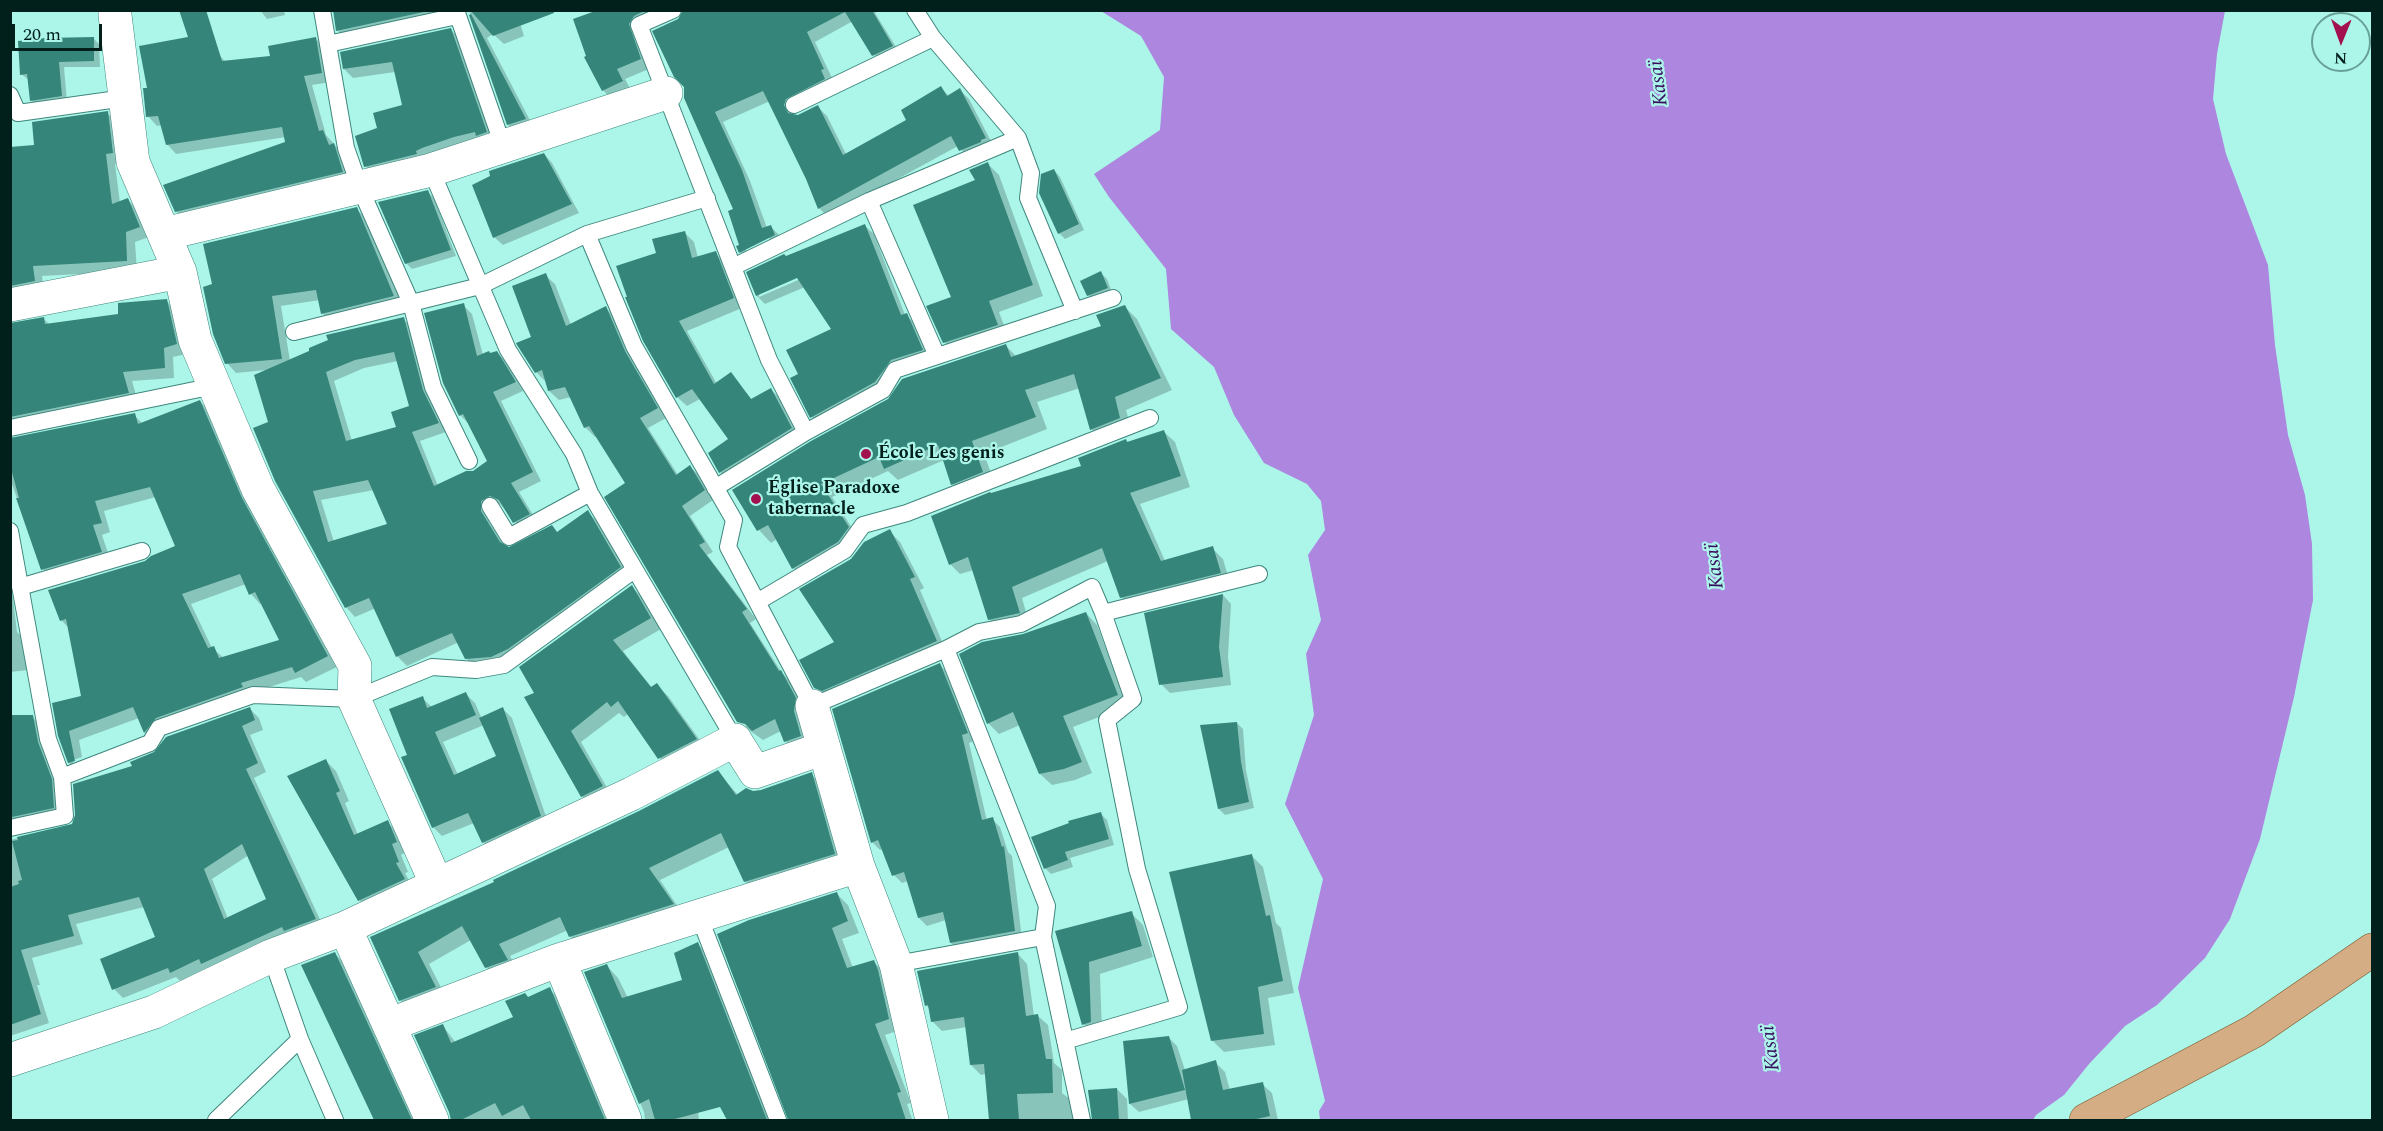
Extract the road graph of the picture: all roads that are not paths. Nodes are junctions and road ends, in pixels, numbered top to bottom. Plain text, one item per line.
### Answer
1 (322, 10) edge
2 (673, 10) edge
3 (915, 10) edge
4 (456, 13) edge
5 (115, 15) dead end
6 (933, 38) junction
7 (328, 44) junction
8 (666, 93) junction
9 (10, 95) edge
10 (125, 98) junction
11 (794, 105) dead end
12 (1018, 138) junction
13 (503, 146) junction
14 (431, 170) junction
15 (360, 188) junction
16 (706, 198) junction
17 (869, 201) junction
18 (164, 234) junction
19 (587, 234) junction
20 (733, 267) junction
21 (180, 272) junction
22 (480, 286) junction
23 (1113, 298) dead end
24 (411, 303) junction
25 (10, 304) edge
26 (1075, 311) junction
27 (294, 332) dead end
28 (937, 356) junction
29 (214, 386) junction
30 (1150, 418) dead end
31 (10, 428) edge
32 (806, 432) junction
33 (469, 460) dead end
34 (715, 488) junction
35 (590, 493) junction
36 (490, 506) dead end
37 (10, 531) edge
38 (142, 551) dead end
39 (634, 570) junction
40 (1258, 574) dead end
41 (20, 587) junction
42 (757, 602) junction
43 (1103, 613) junction
44 (946, 649) junction
45 (354, 699) junction
46 (812, 706) junction
47 (735, 740) junction
48 (824, 748) junction
49 (62, 777) junction
50 (10, 828) edge
51 (858, 866) junction
52 (437, 885) junction
53 (699, 916) junction
54 (345, 928) junction
55 (1042, 936) junction
56 (2373, 950) edge
57 (271, 956) junction
58 (559, 960) junction
59 (896, 964) junction
60 (389, 1025) junction
61 (300, 1039) junction
62 (1065, 1041) junction
63 (10, 1060) edge
64 (216, 1120) edge
65 (335, 1120) edge
66 (432, 1120) edge
67 (625, 1120) edge
68 (778, 1120) edge
69 (932, 1120) edge
70 (1082, 1120) edge
71 (2086, 1120) edge

1 - 7 lane
2 - 8 lane
3 - 6 lane
4 - 7 lane
4 - 13 lane
5 - 10 street
6 - 11 lane
6 - 12 lane
7 - 15 lane
8 - 13 street
8 - 16 lane
9 - 10 lane
10 - 18 street
12 - 17 lane
12 - 26 lane
13 - 14 street
14 - 15 street
14 - 22 lane
15 - 18 street
15 - 24 lane
16 - 19 lane
16 - 20 lane
17 - 20 lane
17 - 28 lane
18 - 21 street
19 - 22 lane
19 - 34 lane
20 - 32 lane
21 - 25 street
21 - 29 street
22 - 24 lane
22 - 35 lane
23 - 26 lane
24 - 27 lane
24 - 33 lane
26 - 28 lane
28 - 32 lane
29 - 31 lane
29 - 45 street
30 - 42 lane
32 - 34 lane
34 - 42 lane
35 - 36 lane
35 - 39 lane
37 - 41 lane
38 - 41 lane
39 - 45 lane
39 - 47 lane
40 - 43 lane
41 - 49 lane
42 - 46 lane
43 - 44 lane
43 - 62 lane
44 - 46 lane
44 - 55 lane
45 - 49 lane
45 - 52 street
46 - 48 street
47 - 48 street
47 - 52 street
48 - 51 street
49 - 50 lane
51 - 53 street
51 - 59 street
52 - 54 street
53 - 58 street
53 - 68 lane
54 - 57 street
54 - 60 street
55 - 59 lane
55 - 62 lane
56 - 71 main road
57 - 61 lane
57 - 63 street
58 - 60 street
58 - 67 street
59 - 69 street
60 - 66 street
61 - 64 lane
61 - 65 lane
62 - 70 lane

